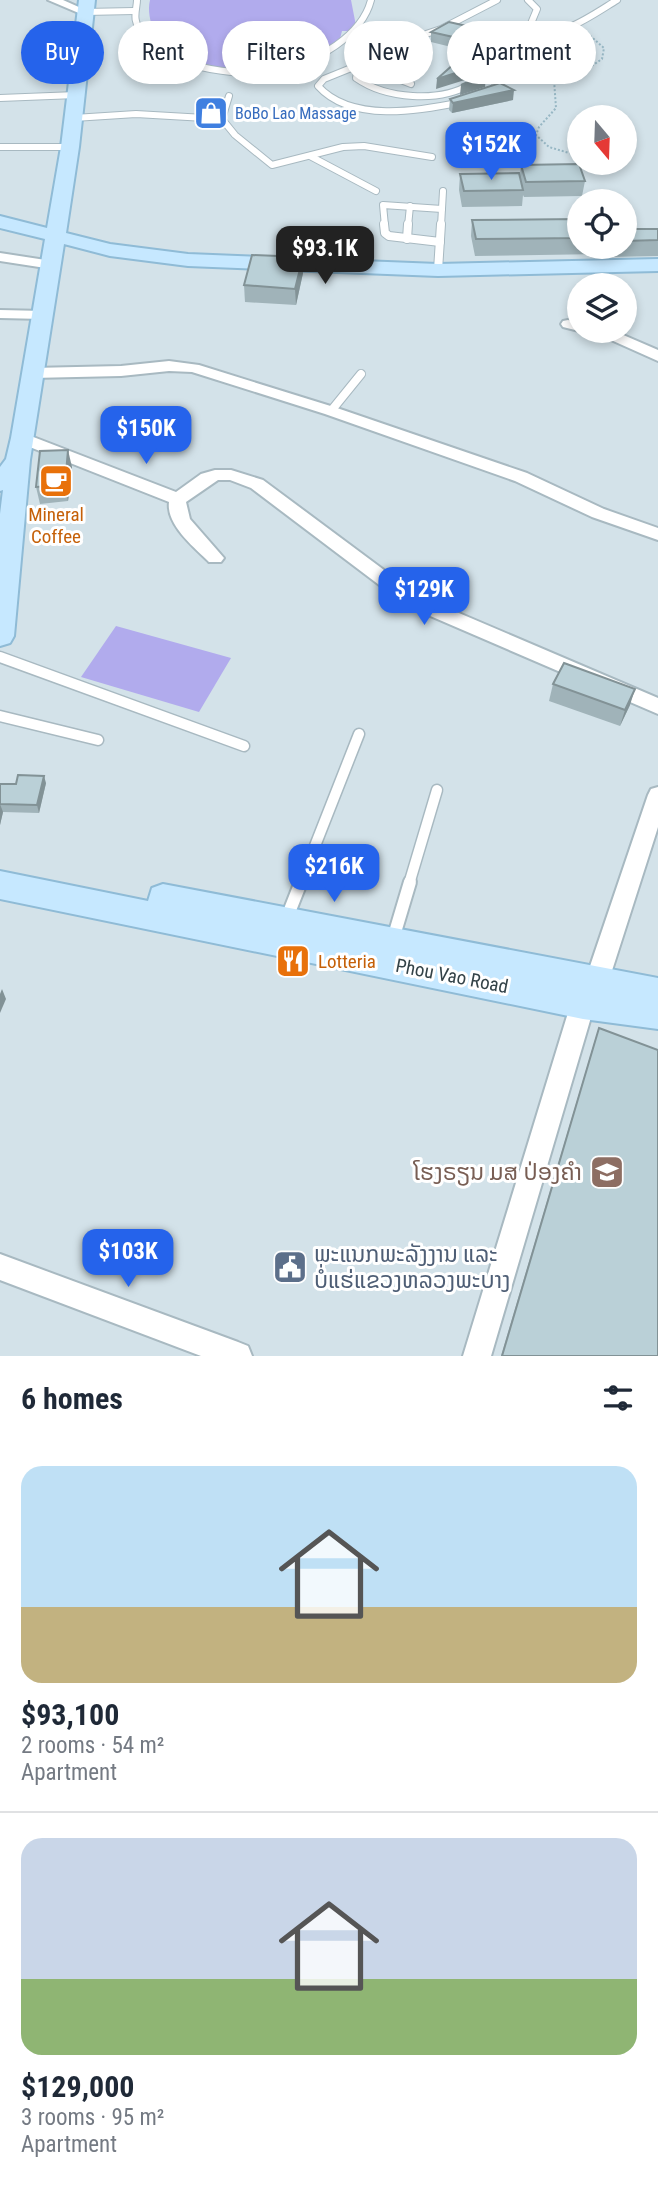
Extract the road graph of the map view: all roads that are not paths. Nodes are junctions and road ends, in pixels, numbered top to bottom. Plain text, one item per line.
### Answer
1 (53, 0) edge
2 (137, 0) edge
3 (371, 0) edge
4 (497, 0) edge
5 (528, 0) edge
6 (617, 0) edge
7 (86, 6) edge
8 (134, 11) junction
9 (433, 32) edge
10 (344, 71) edge
11 (363, 84) edge
12 (469, 84) edge
13 (498, 84) edge
14 (76, 95) junction
15 (229, 96) dead end
16 (483, 97) edge
17 (0, 98) edge
18 (469, 101) edge
19 (74, 118) junction
20 (222, 119) junction
21 (0, 147) edge
22 (70, 147) junction
23 (310, 156) junction
24 (432, 157) dead end
25 (376, 191) dead end
26 (443, 191) dead end
27 (410, 206) junction
28 (442, 209) junction
29 (0, 222) edge
30 (56, 237) junction
31 (407, 239) junction
32 (440, 242) junction
33 (0, 257) edge
34 (52, 265) junction
35 (658, 265) edge
36 (438, 270) junction
37 (0, 314) edge
38 (44, 315) junction
39 (629, 343) edge
40 (658, 356) edge
41 (32, 373) junction
42 (361, 374) dead end
43 (331, 411) junction
44 (20, 449) junction
45 (0, 483) edge
46 (178, 499) junction
47 (0, 509) edge
48 (658, 534) edge
49 (215, 558) dead end
50 (0, 559) edge
51 (7, 587) junction
52 (0, 636) edge
53 (0, 657) edge
54 (658, 706) edge
55 (0, 716) edge
56 (359, 734) dead end
57 (98, 740) dead end
58 (244, 746) dead end
59 (437, 790) dead end
60 (658, 796) edge
61 (0, 867) edge
62 (0, 885) edge
63 (285, 922) junction
64 (392, 943) junction
65 (590, 993) junction
66 (658, 995) edge
67 (658, 1013) edge
68 (0, 1267) edge
69 (238, 1356) edge
70 (477, 1356) edge

1 - 7 street
2 - 8 lane
3 - 8 lane
4 - 9 lane
5 - 6 lane
7 - 8 lane
7 - 14 street
10 - 18 lane
11 - 12 lane
13 - 16 lane
14 - 17 lane
14 - 19 street
15 - 20 lane
19 - 20 lane
19 - 22 street
20 - 23 lane
21 - 22 lane
22 - 30 street
23 - 24 lane
23 - 25 lane
26 - 28 lane
27 - 28 lane
27 - 31 lane
27 - 31 lane
28 - 32 lane
29 - 30 street
30 - 34 street
30 - 36 street
31 - 32 lane
32 - 36 lane
33 - 34 street
34 - 38 street
35 - 36 street
37 - 38 street
38 - 41 street
39 - 40 street
41 - 43 street
41 - 44 street
42 - 43 lane
43 - 48 street
44 - 45 street
44 - 46 street
44 - 51 street
46 - 49 street
46 - 54 street
47 - 51 street
50 - 51 street
51 - 52 street
53 - 58 lane
55 - 57 lane
56 - 63 lane
59 - 64 lane
60 - 65 street
61 - 63 street, Phou Vao Road
62 - 65 street, Phou Vao Road
63 - 64 street, Phou Vao Road
64 - 65 street, Phou Vao Road
65 - 66 street, Phou Vao Road
65 - 67 street, Phou Vao Road
65 - 70 street
68 - 69 street

